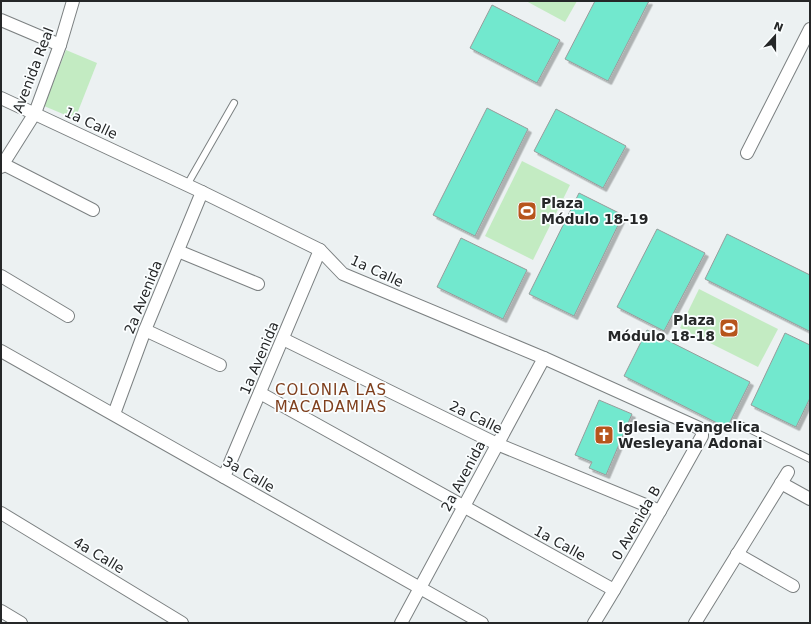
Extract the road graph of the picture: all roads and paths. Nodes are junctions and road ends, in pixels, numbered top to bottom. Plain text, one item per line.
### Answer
1 (73, 1) edge
2 (1, 20) edge
3 (810, 29) edge
4 (60, 45) junction
5 (1, 98) edge
6 (234, 103) dead end
7 (35, 114) junction
8 (747, 153) dead end
9 (2, 166) edge
10 (187, 185) junction
11 (202, 192) junction
12 (93, 210) dead end
13 (320, 250) junction
14 (178, 251) junction
15 (1, 276) edge
16 (258, 284) dead end
17 (68, 316) dead end
18 (145, 330) junction
19 (283, 339) junction
20 (1, 351) edge
21 (544, 358) junction
22 (220, 365) dead end
23 (260, 393) junction
24 (114, 414) junction
25 (743, 426) dead end
26 (702, 436) joint
27 (497, 444) junction
28 (810, 459) edge
29 (788, 472) dead end
30 (224, 477) junction
31 (781, 483) junction
32 (810, 499) edge
33 (464, 506) junction
34 (660, 512) junction
35 (1, 513) edge
36 (737, 554) junction
37 (793, 586) dead end
38 (420, 588) junction
39 (614, 590) junction
40 (1, 611) edge
41 (19, 622) edge
42 (182, 623) edge
43 (401, 623) edge
44 (482, 623) edge
45 (594, 623) edge
46 (695, 623) edge

1 - 4 street, Avenida Real
2 - 4 street
3 - 8 street
4 - 7 street, Avenida Real
5 - 7 street, 1a Calle
6 - 10 lane
7 - 9 street, Avenida Real
7 - 10 street, 1a Calle
9 - 12 street
10 - 11 street, 1a Calle
11 - 13 street, 1a Calle
11 - 14 street, 2a Avenida
13 - 19 street, 1a Avenida
13 - 21 street, 1a Calle
14 - 16 street
14 - 18 street, 2a Avenida
15 - 17 street
18 - 22 street
18 - 24 street, 2a Avenida
19 - 23 street, 1a Avenida
19 - 27 street, 2a Calle
20 - 24 street, 3a Calle
21 - 26 street, 1a Calle
21 - 27 street, 2a Avenida
23 - 30 street, 1a Avenida
23 - 33 street, 1a Calle
24 - 30 street, 3a Calle
25 - 28 lane
26 - 34 street, 0 Avenida B
27 - 33 street, 2a Avenida
27 - 34 street, 2a Calle
29 - 31 street
30 - 38 street, 3a Calle
31 - 32 street
31 - 36 street
33 - 38 street, 2a Avenida
33 - 39 street, 1a Calle
34 - 39 street, 0 Avenida B
35 - 42 street, 4a Calle
36 - 37 street
36 - 46 street
38 - 43 street
38 - 44 street, 3a Calle
39 - 45 street, 0 Avenida B
40 - 41 street

